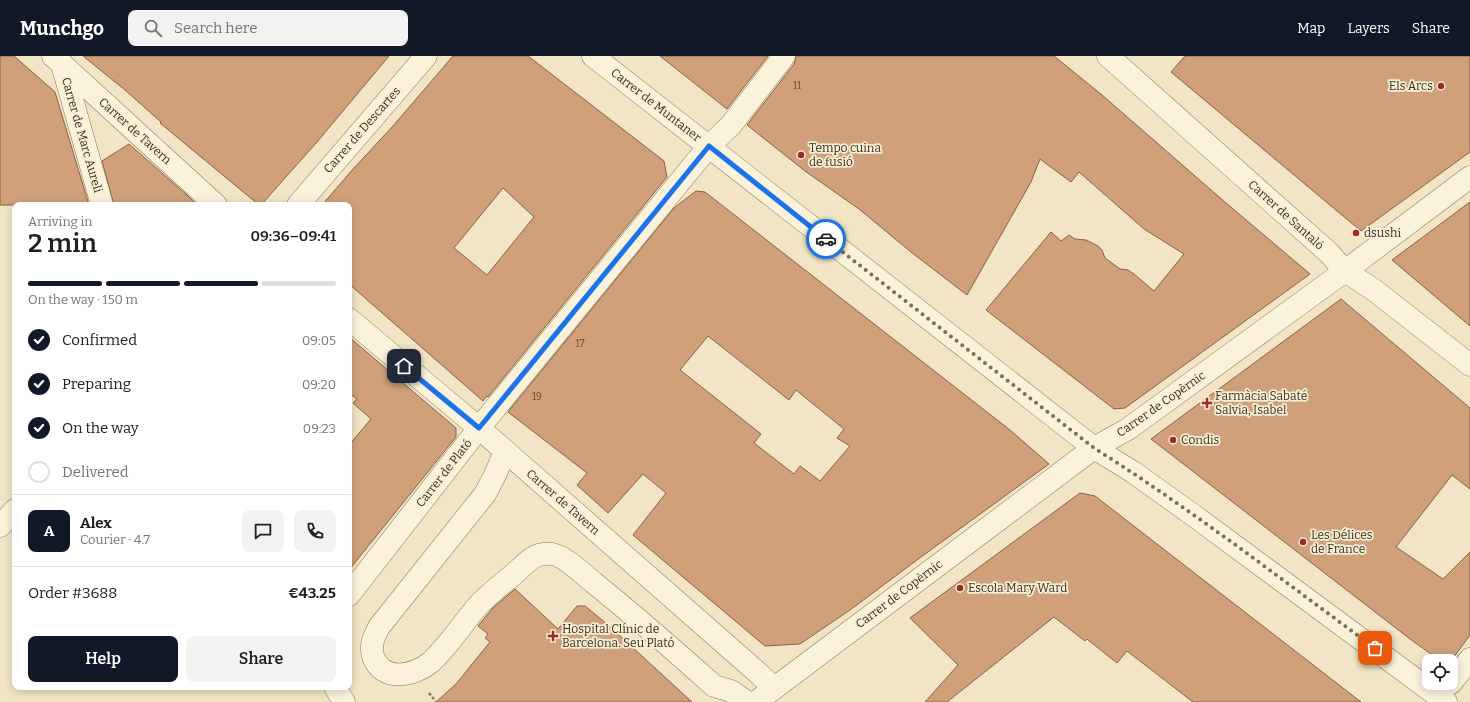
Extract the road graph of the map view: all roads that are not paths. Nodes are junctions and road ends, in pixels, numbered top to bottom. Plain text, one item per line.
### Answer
1 (426, 56) edge
2 (593, 56) edge
3 (784, 56) edge
4 (1108, 56) edge
5 (58, 60) edge
6 (709, 146) junction
7 (1470, 177) edge
8 (101, 202) edge
9 (213, 202) edge
10 (301, 202) edge
11 (1345, 271) junction
12 (352, 322) edge
13 (1470, 365) edge
14 (479, 428) junction
15 (1094, 448) junction
16 (505, 452) junction
17 (12, 513) edge
18 (0, 526) edge
19 (352, 591) edge
20 (1470, 659) edge
21 (774, 688) junction
22 (336, 690) edge
23 (1446, 691) edge
24 (344, 702) edge
25 (747, 702) edge
26 (756, 702) edge

1 - 10 street, Carrer de Descartes
2 - 6 street, Carrer de Muntaner
3 - 6 street, Carrer de Plató
4 - 11 street, Carrer de Santaló
5 - 8 street, Carrer de Marc Aureli
5 - 9 street, Carrer de Tavern
6 - 14 street, Carrer de Plató
6 - 15 street, Carrer de Muntaner
7 - 11 street, Carrer de Copèrnic
11 - 13 street, Carrer de Santaló
11 - 15 street, Carrer de Copèrnic
12 - 14 street, Carrer de Tavern
14 - 16 street, Carrer de Tavern
14 - 19 street, Carrer de Plató
15 - 21 street, Carrer de Copèrnic
15 - 23 street, Carrer de Muntaner
16 - 21 street, Carrer de Tavern
16 - 25 street
17 - 18 street
20 - 23 street
21 - 26 street, Carrer de Copèrnic
22 - 24 street

